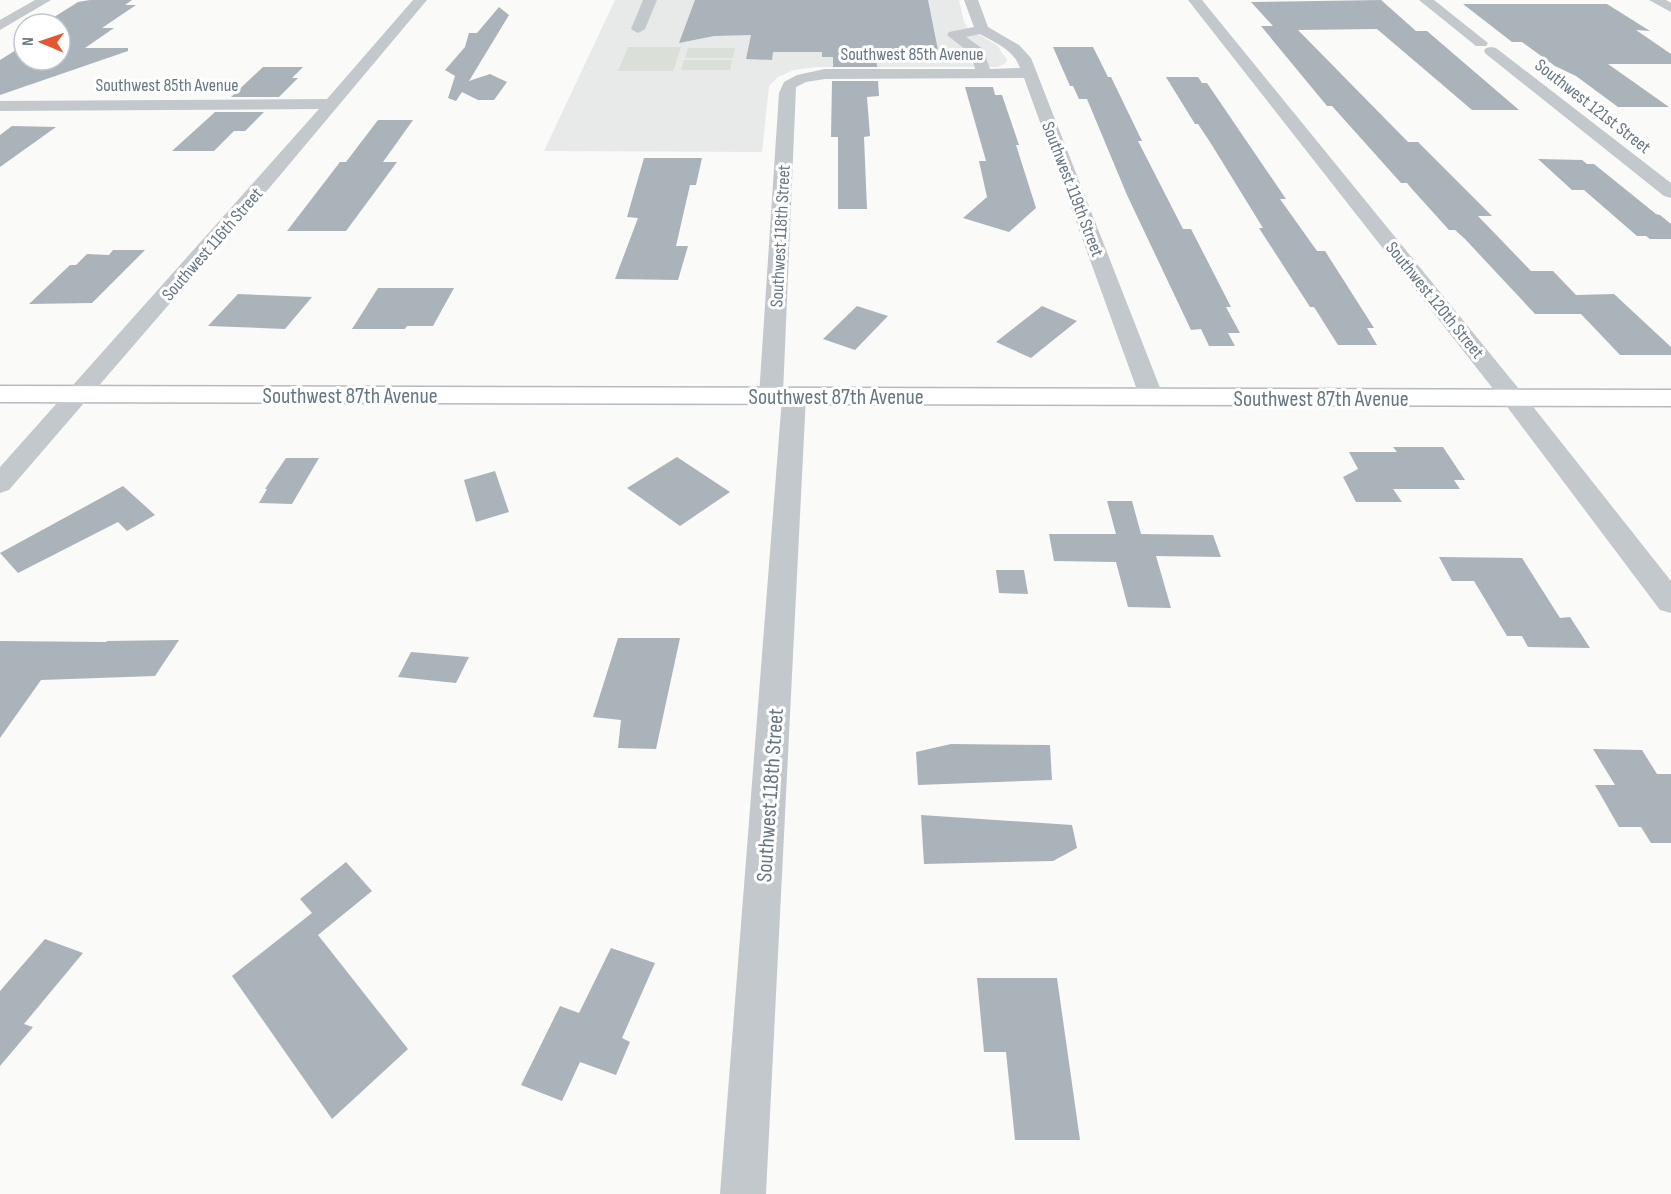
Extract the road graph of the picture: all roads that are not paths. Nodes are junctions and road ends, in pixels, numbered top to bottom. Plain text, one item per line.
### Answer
1 (44, 0) edge
2 (420, 0) edge
3 (650, 0) edge
4 (971, 0) edge
5 (1194, 0) edge
6 (1426, 0) edge
7 (1656, 0) edge
8 (1671, 8) edge
9 (0, 26) edge
10 (638, 29) dead end
11 (982, 29) junction
12 (984, 74) junction
13 (1029, 74) junction
14 (796, 80) joint
15 (332, 104) junction
16 (0, 106) edge
17 (1671, 192) edge
18 (0, 394) edge
19 (80, 394) junction
20 (782, 396) junction
21 (1152, 398) junction
22 (1671, 398) edge
23 (1514, 399) junction
24 (0, 484) edge
25 (1671, 602) edge
26 (743, 1194) edge

1 - 9 street
2 - 15 street, Southwest 116th Street
3 - 10 street
4 - 11 street
5 - 23 street, Southwest 120th Street
6 - 17 street, Southwest 121st Street
7 - 8 street
11 - 12 street
11 - 13 street, Southwest 119th Street
12 - 13 street, Southwest 85th Avenue
12 - 14 street, Southwest 85th Avenue
13 - 21 street, Southwest 119th Street
14 - 20 street, Southwest 118th Street
15 - 16 street, Southwest 85th Avenue
15 - 19 street, Southwest 116th Street
18 - 19 main road, Southwest 87th Avenue
19 - 20 main road, Southwest 87th Avenue
19 - 24 street, Southwest 116th Street
20 - 21 main road, Southwest 87th Avenue
20 - 26 street, Southwest 118th Street
21 - 23 main road, Southwest 87th Avenue
22 - 23 main road, Southwest 87th Avenue
23 - 25 street, Southwest 120th Street

